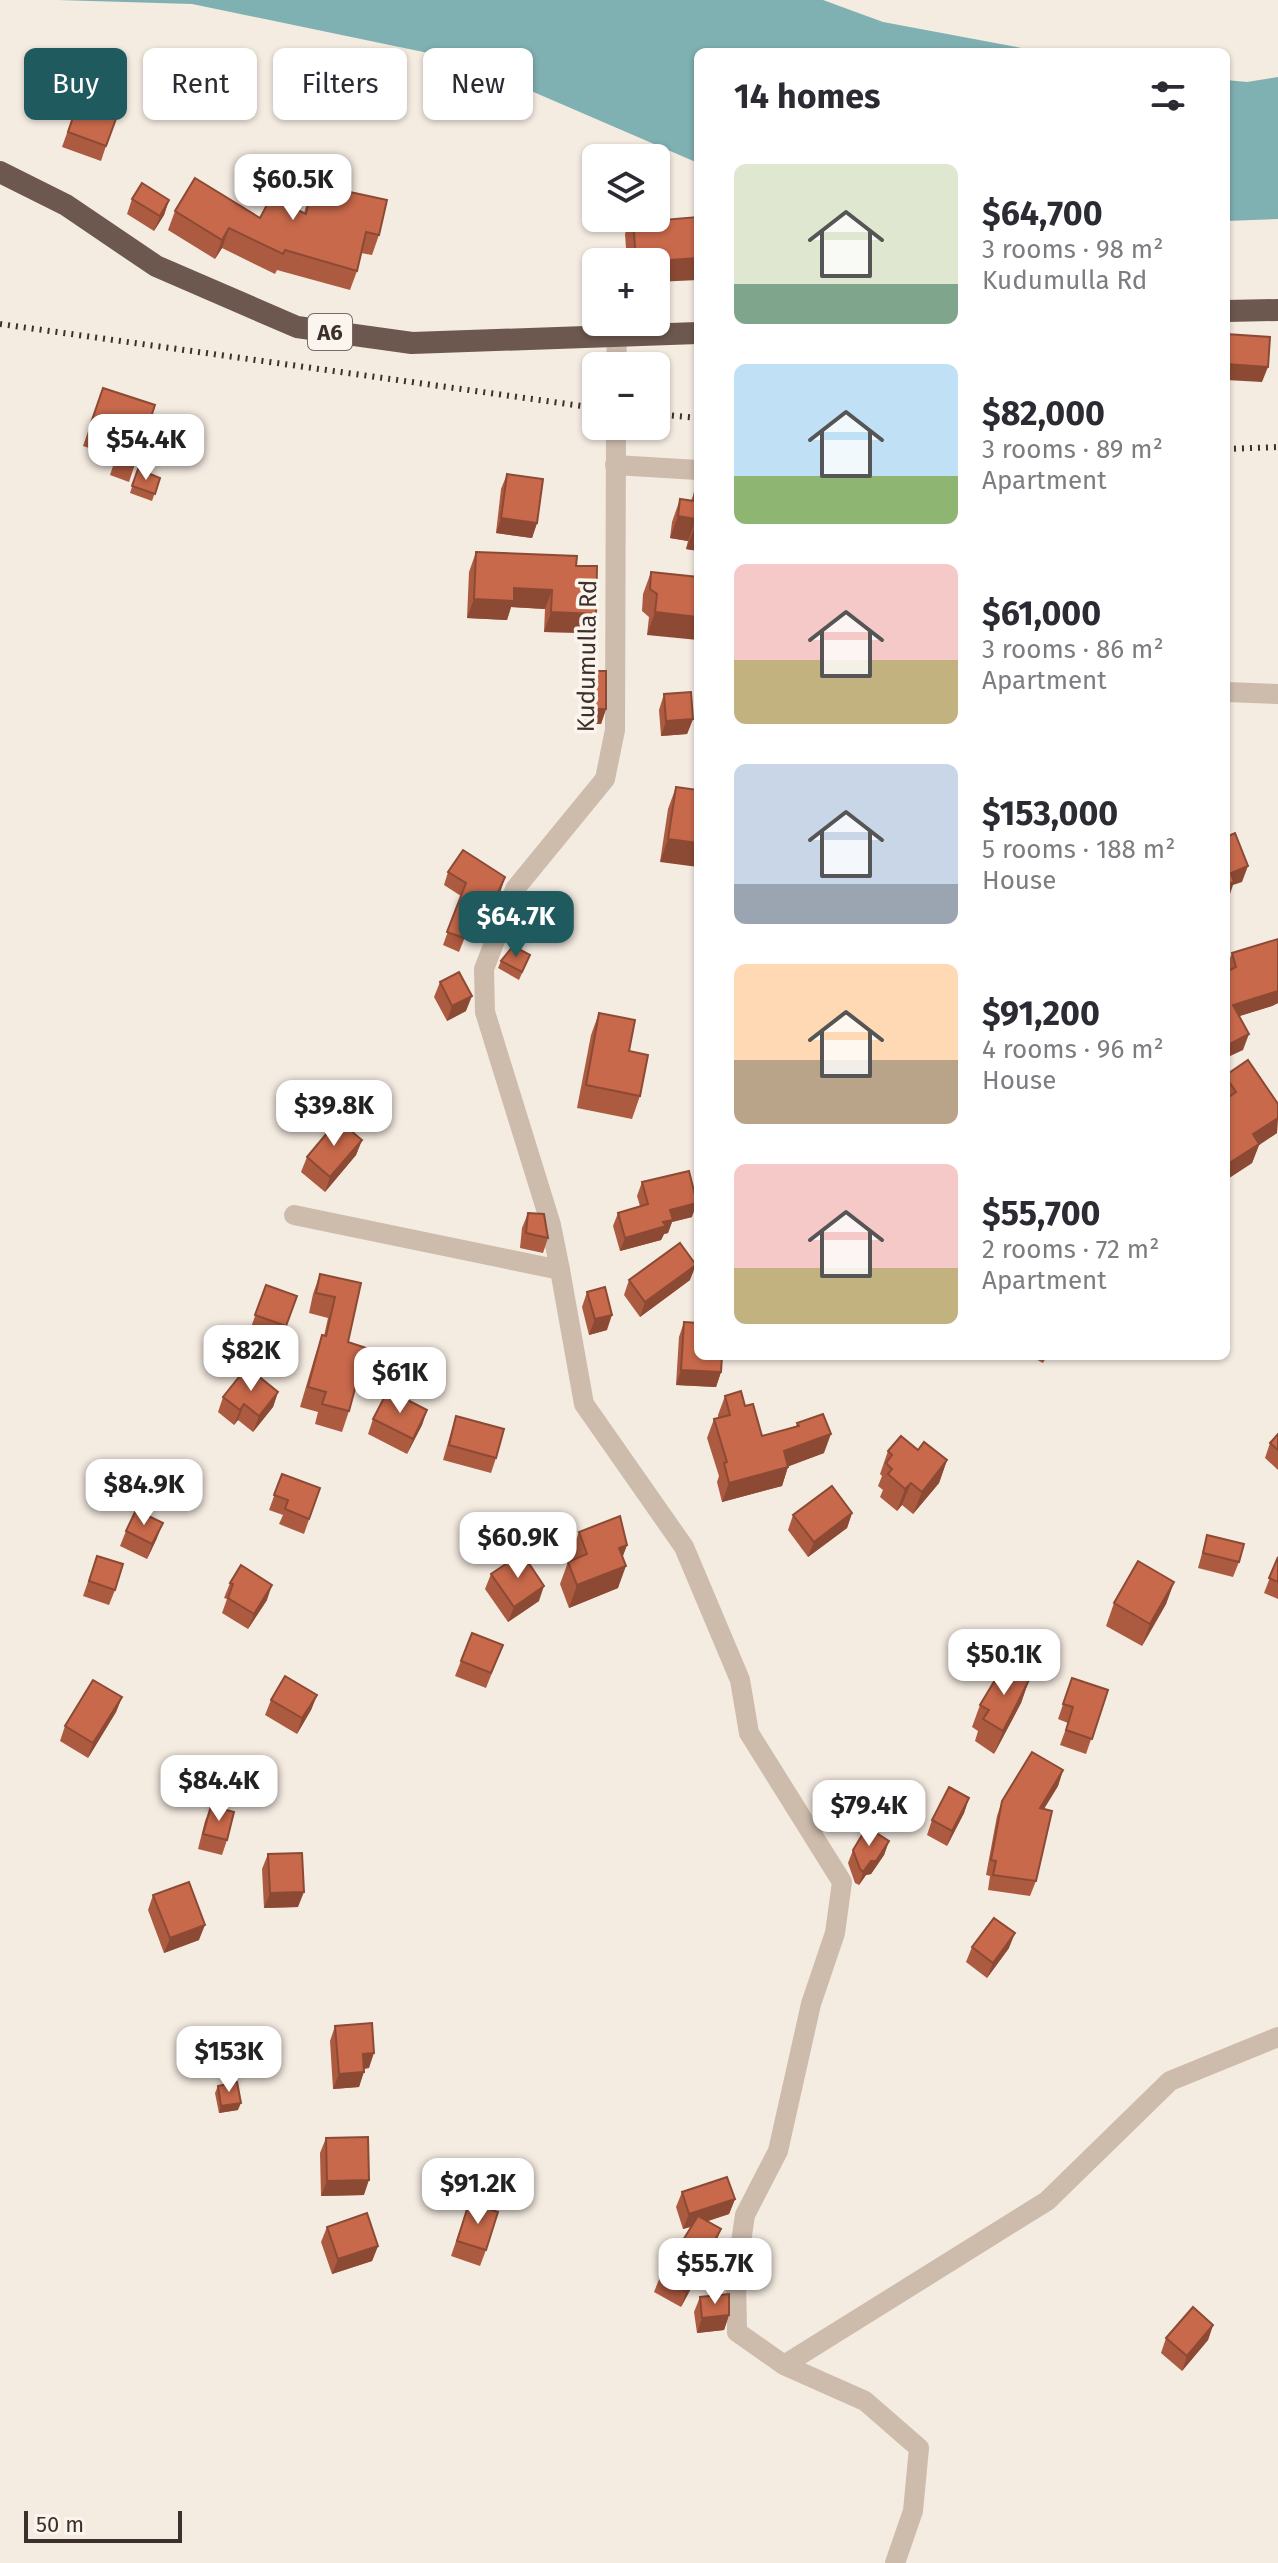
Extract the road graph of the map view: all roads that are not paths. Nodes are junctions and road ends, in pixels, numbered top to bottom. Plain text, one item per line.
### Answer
1 (0, 172) edge
2 (1278, 310) edge
3 (1230, 311) edge
4 (694, 333) edge
5 (617, 339) junction
6 (617, 352) edge
7 (616, 440) edge
8 (615, 465) junction
9 (694, 470) edge
10 (1230, 692) edge
11 (1278, 694) edge
12 (294, 1215) dead end
13 (560, 1270) junction
14 (1278, 2037) edge
15 (784, 2365) junction
16 (895, 2563) edge

1 - 5 highway, A6
2 - 3 highway
4 - 5 highway, A6
5 - 6 street
7 - 8 street, Kudumulla Rd
8 - 9 street
8 - 13 street, Kudumulla Rd
10 - 11 street
12 - 13 street
13 - 15 street, Kudumulla Rd
14 - 15 street
15 - 16 street

